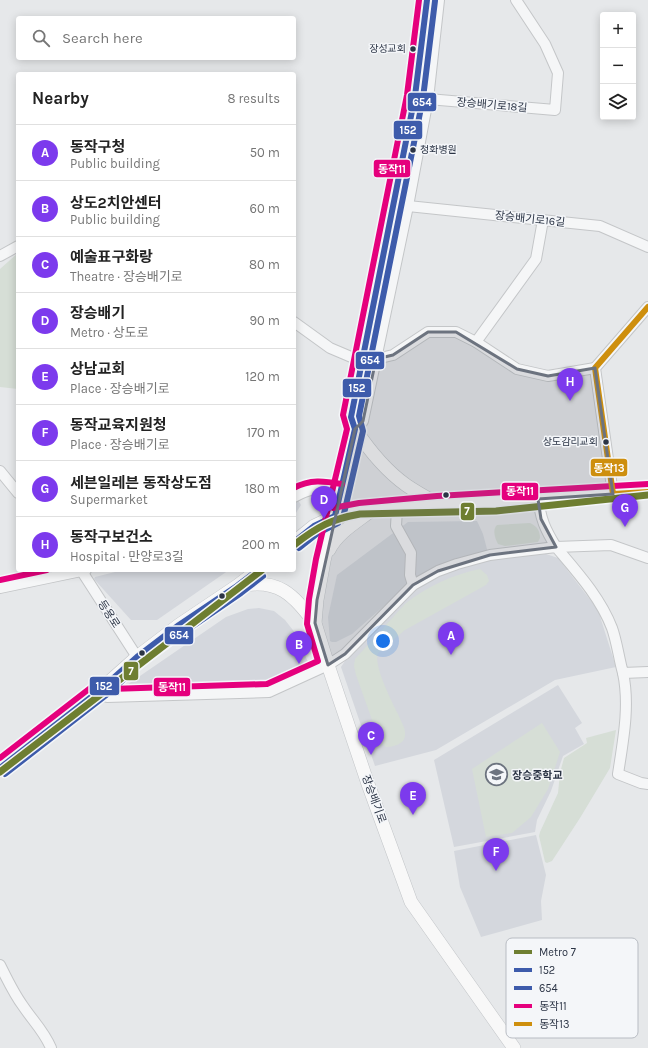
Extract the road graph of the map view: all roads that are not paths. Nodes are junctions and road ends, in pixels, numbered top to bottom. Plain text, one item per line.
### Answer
1 (427, 0) edge
2 (439, 0) edge
3 (516, 0) edge
4 (428, 99) junction
5 (408, 206) junction
6 (543, 220) junction
7 (16, 247) edge
8 (648, 247) edge
9 (0, 256) edge
10 (648, 308) edge
11 (296, 323) edge
12 (476, 342) junction
13 (376, 359) junction
14 (363, 362) junction
15 (595, 368) junction
16 (355, 429) junction
17 (0, 471) edge
18 (16, 491) edge
19 (340, 492) junction
20 (648, 492) edge
21 (613, 494) junction
22 (296, 496) edge
23 (538, 499) junction
24 (438, 504) junction
25 (397, 508) junction
26 (372, 510) junction
27 (335, 516) junction
28 (296, 540) edge
29 (556, 547) junction
30 (648, 558) edge
31 (324, 561) junction
32 (74, 572) edge
33 (84, 572) edge
34 (255, 572) edge
35 (413, 585) junction
36 (237, 586) junction
37 (0, 588) edge
38 (315, 624) junction
39 (137, 657) junction
40 (328, 665) junction
41 (648, 672) edge
42 (623, 673) junction
43 (100, 690) junction
44 (0, 768) edge
45 (648, 784) edge
46 (0, 965) edge
47 (506, 1037) edge
48 (507, 1038) edge
49 (50, 1048) edge
50 (514, 1048) edge

1 - 14 street, 장승배기로
2 - 4 street, 장승배기로
3 - 4 street, 장승배기로18길
4 - 5 street, 장승배기로
5 - 6 street, 장승배기로16길
5 - 13 street, 장승배기로
6 - 8 street, 장승배기로16길
6 - 12 street
7 - 9 street
10 - 15 street
11 - 14 street
12 - 13 street
12 - 15 street
13 - 16 street, 장승배기로
14 - 16 street, 장승배기로
15 - 21 street
16 - 19 main road, 장승배기로
16 - 24 main road
17 - 18 street
19 - 22 street
19 - 27 main road, 장승배기로
20 - 21 main road
21 - 23 main road
23 - 24 main road
23 - 29 street
24 - 25 main road
25 - 26 main road
25 - 35 street
26 - 27 main road
26 - 31 main road
27 - 28 main road
27 - 31 main road, 장승배기로
29 - 30 street
29 - 35 street
29 - 42 street
31 - 38 main road, 장승배기로
32 - 37 street
33 - 39 street, 등용로
34 - 36 main road
35 - 40 street
36 - 38 main road
36 - 39 main road
38 - 40 main road, 장승배기로
39 - 43 main road
40 - 43 street
40 - 47 main road, 장승배기로
41 - 42 street
42 - 45 street
43 - 44 main road
46 - 49 street
48 - 50 main road, 장승배기로

